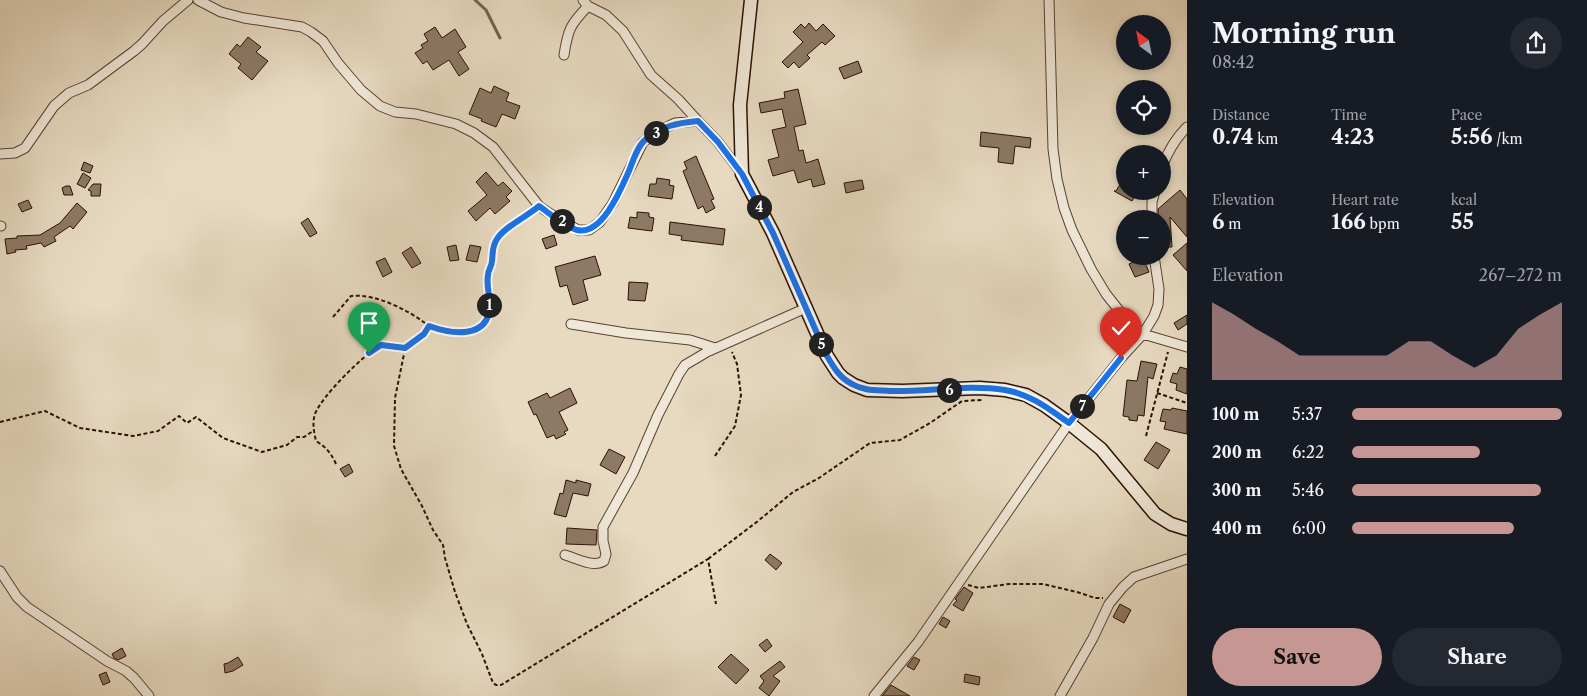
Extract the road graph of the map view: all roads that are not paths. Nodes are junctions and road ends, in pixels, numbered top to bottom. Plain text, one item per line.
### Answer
1 (188, 0) edge
2 (198, 0) edge
3 (751, 0) edge
4 (1049, 0) edge
5 (586, 3) edge
6 (564, 55) dead end
7 (698, 121) junction
8 (1187, 127) edge
9 (1171, 147) edge
10 (0, 154) edge
11 (742, 174) junction
12 (1155, 265) edge
13 (806, 308) junction
14 (571, 324) dead end
15 (1142, 334) junction
16 (1187, 347) edge
17 (715, 348) junction
18 (1069, 423) junction
19 (1187, 529) edge
20 (564, 555) dead end
21 (1187, 559) edge
22 (0, 570) edge
23 (149, 696) edge
24 (874, 696) edge
25 (1060, 696) edge

1 - 10 street
2 - 7 street
3 - 11 street
4 - 15 street
5 - 6 street
5 - 7 street
7 - 11 street
8 - 9 street
11 - 13 street
12 - 15 street
13 - 17 street
13 - 18 street
14 - 17 street
15 - 16 street
15 - 18 street
17 - 20 street
18 - 19 street
18 - 24 street
21 - 25 street
22 - 23 street

